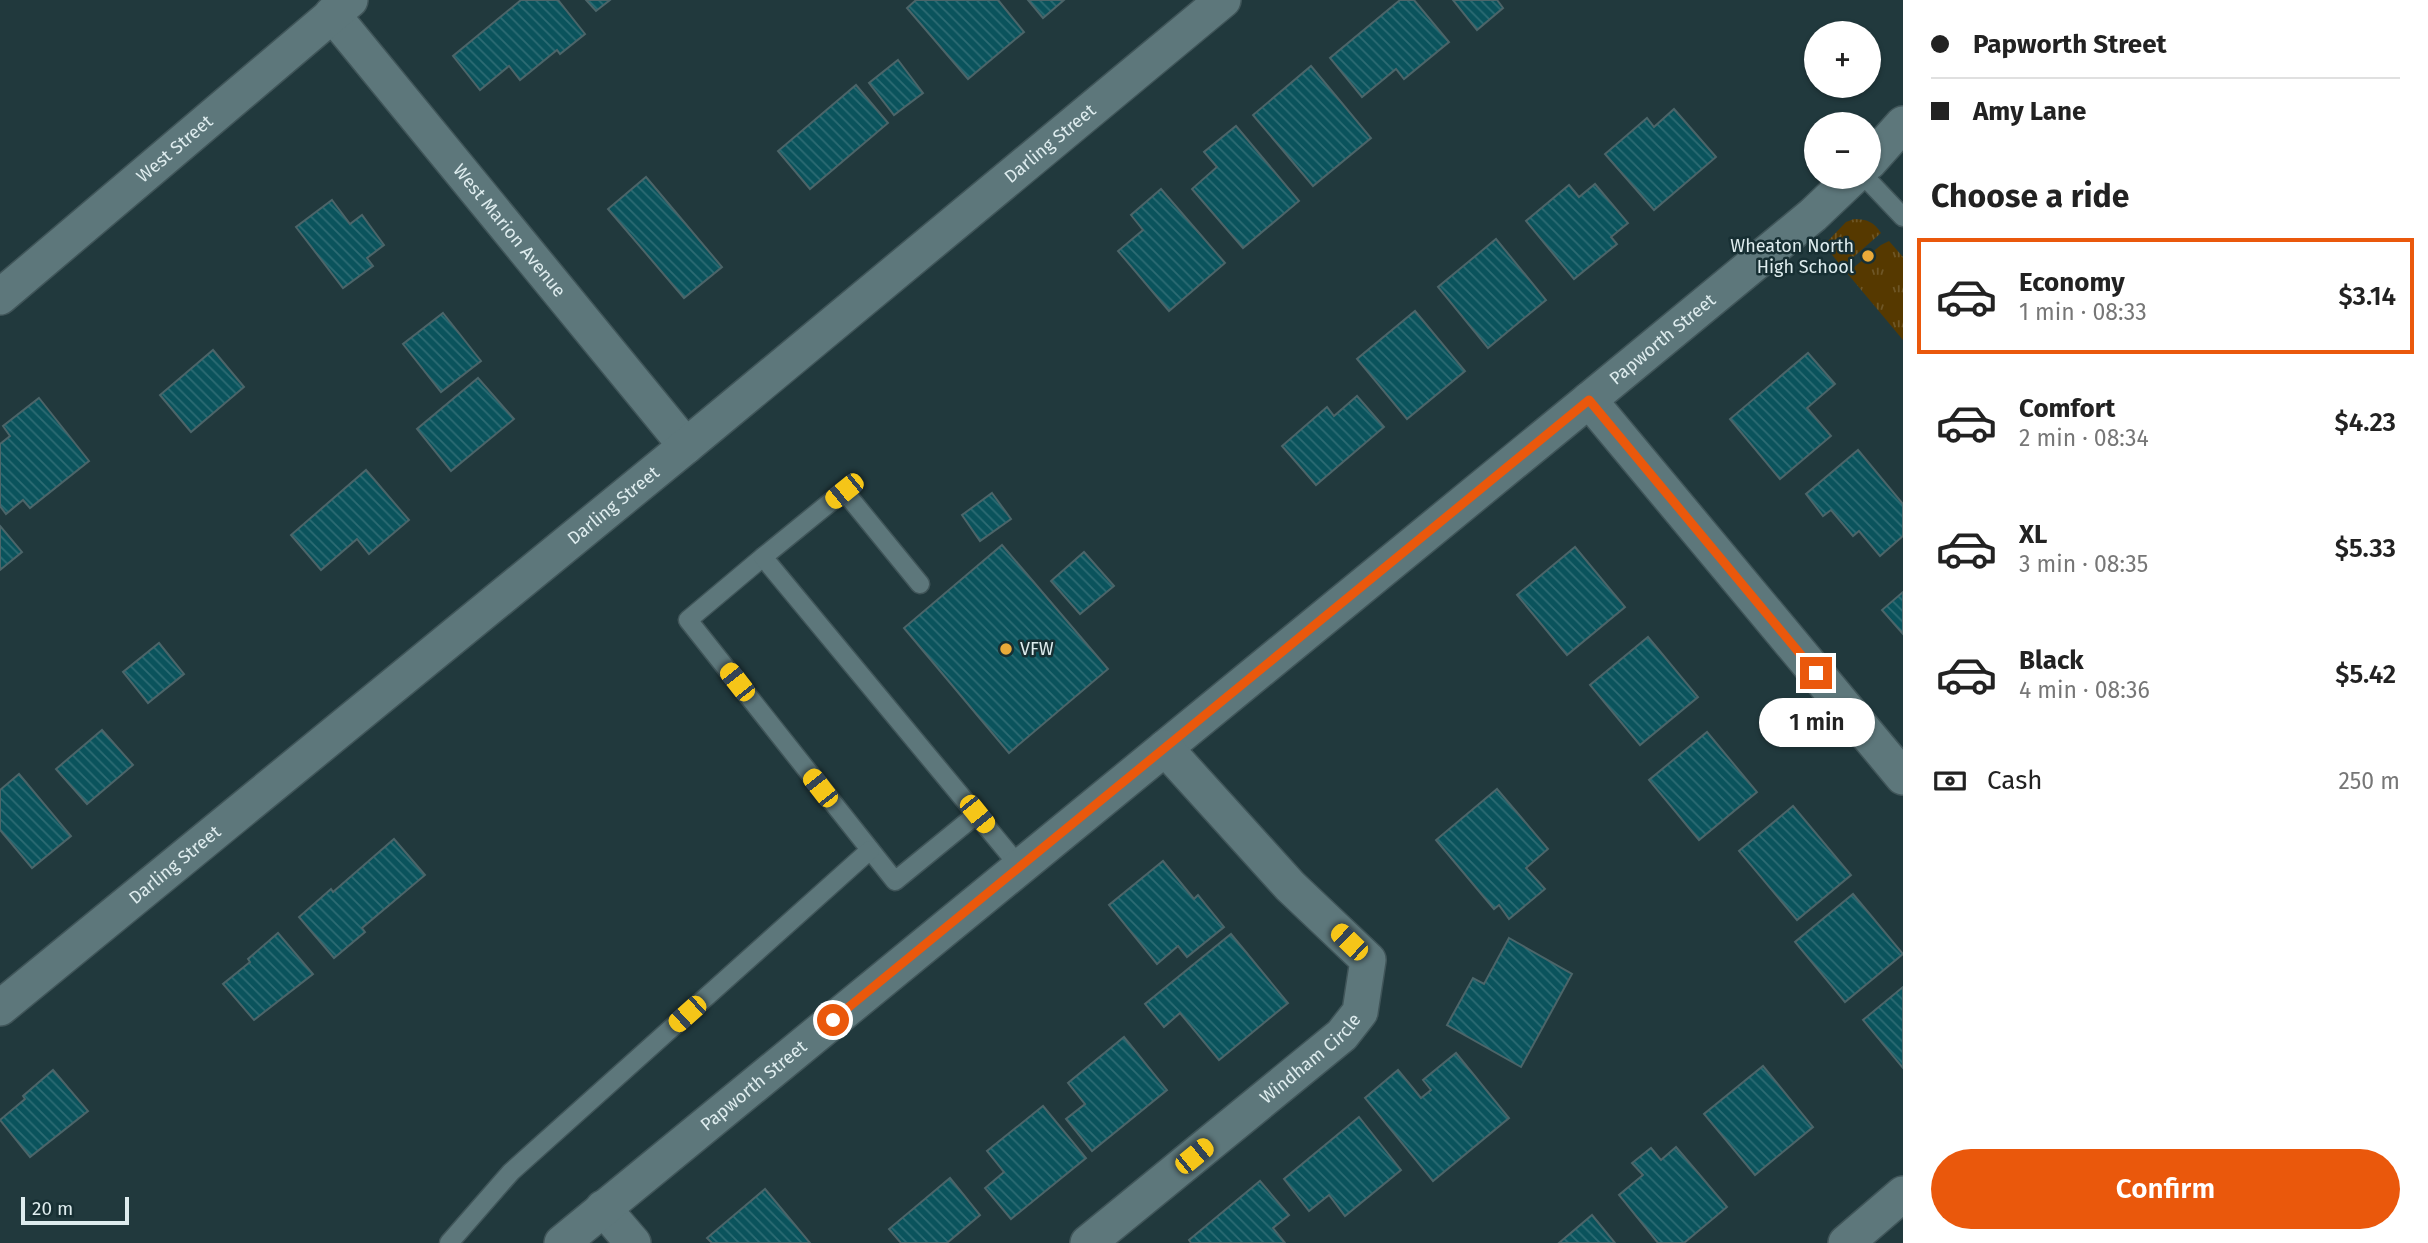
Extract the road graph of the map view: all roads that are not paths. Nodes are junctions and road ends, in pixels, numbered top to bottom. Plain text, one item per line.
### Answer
1 (1223, 0) edge
2 (341, 7) edge
3 (1903, 124) edge
4 (1881, 149) edge
5 (1840, 189) edge
6 (1876, 189) edge
7 (1903, 217) edge
8 (0, 297) edge
9 (1589, 400) junction
10 (686, 446) junction
11 (763, 556) junction
12 (920, 584) dead end
13 (1165, 748) junction
14 (1903, 777) edge
15 (977, 814) junction
16 (870, 850) junction
17 (1020, 867) junction
18 (0, 1007) edge
19 (1903, 1194) edge
20 (603, 1208) junction
21 (449, 1243) edge
22 (562, 1243) edge
23 (633, 1243) edge
24 (1088, 1243) edge
25 (1846, 1243) edge

1 - 10 street, Darling Street
2 - 8 street, West Street
2 - 10 street, West Marion Avenue
3 - 4 street
5 - 9 street, Papworth Street
6 - 7 lane
9 - 13 street, Papworth Street
9 - 14 street
10 - 18 street, Darling Street
11 - 12 lane
11 - 15 lane
11 - 16 lane
13 - 17 street, Papworth Street
13 - 24 street, Windham Circle
15 - 16 lane
15 - 17 lane
16 - 21 lane
17 - 20 street, Papworth Street
19 - 25 street
20 - 22 street, Papworth Street
20 - 23 street

